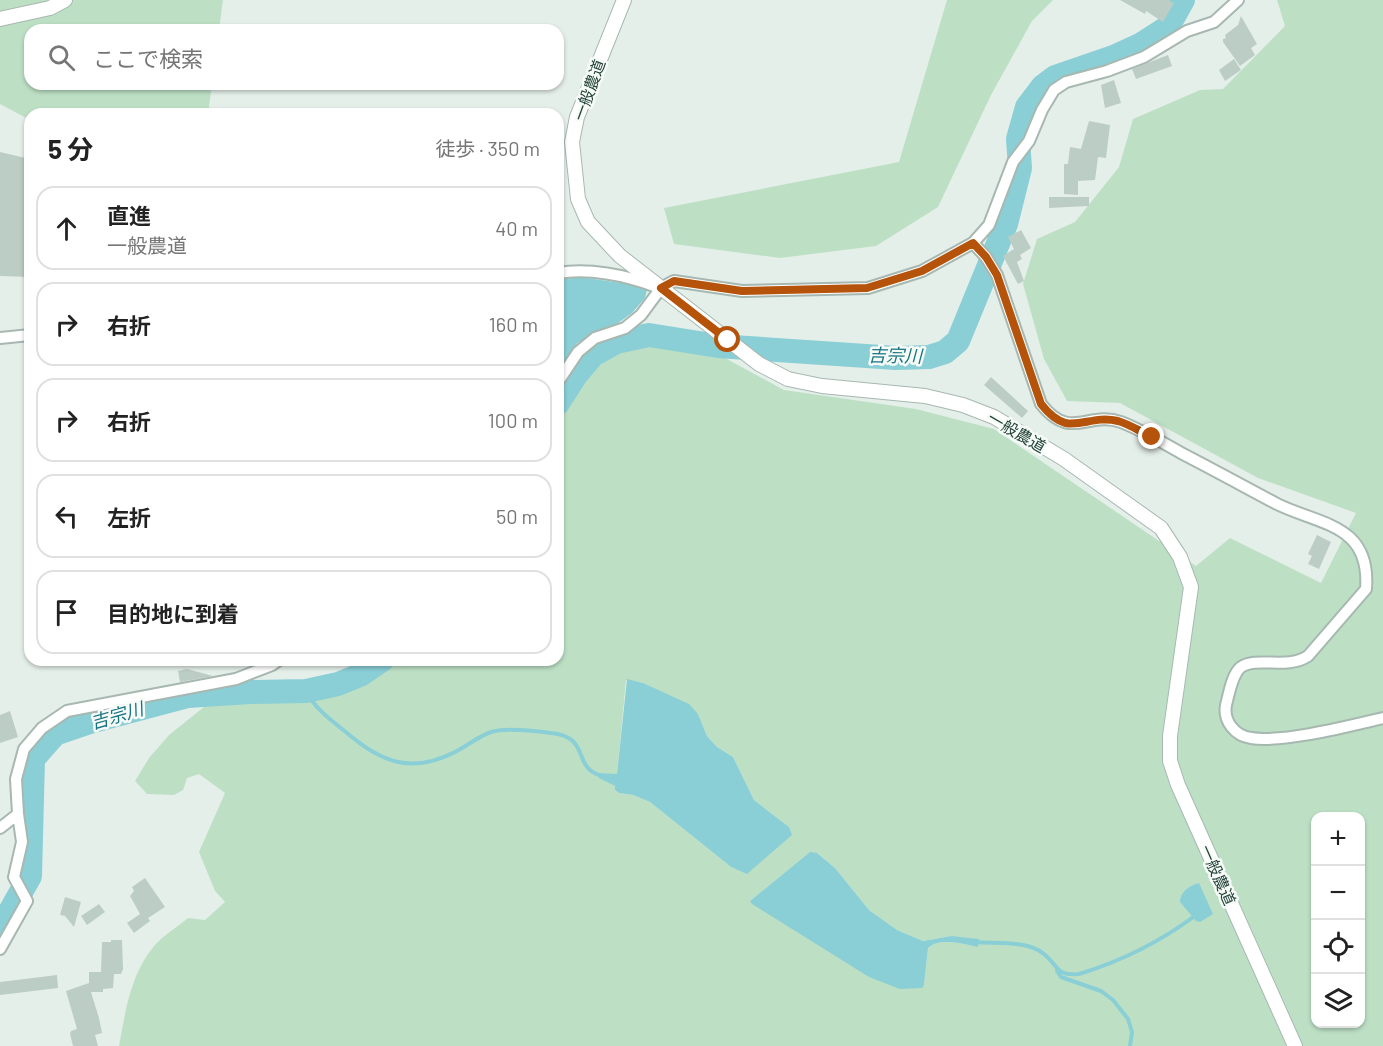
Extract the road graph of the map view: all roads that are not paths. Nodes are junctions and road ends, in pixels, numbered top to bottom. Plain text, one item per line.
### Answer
1 (64, 0) edge
2 (624, 0) edge
3 (1238, 0) edge
4 (0, 20) edge
5 (973, 243) junction
6 (564, 272) edge
7 (661, 288) junction
8 (24, 336) edge
9 (0, 339) edge
10 (564, 373) edge
11 (269, 666) edge
12 (1383, 718) edge
13 (18, 814) junction
14 (0, 828) edge
15 (0, 949) edge
16 (1295, 1046) edge

1 - 4 street
2 - 7 street, 一般農道
3 - 5 street
5 - 7 street
5 - 12 street
6 - 7 street
7 - 10 street
7 - 16 street, 一般農道
8 - 9 street
11 - 13 street
13 - 14 street
13 - 15 street

